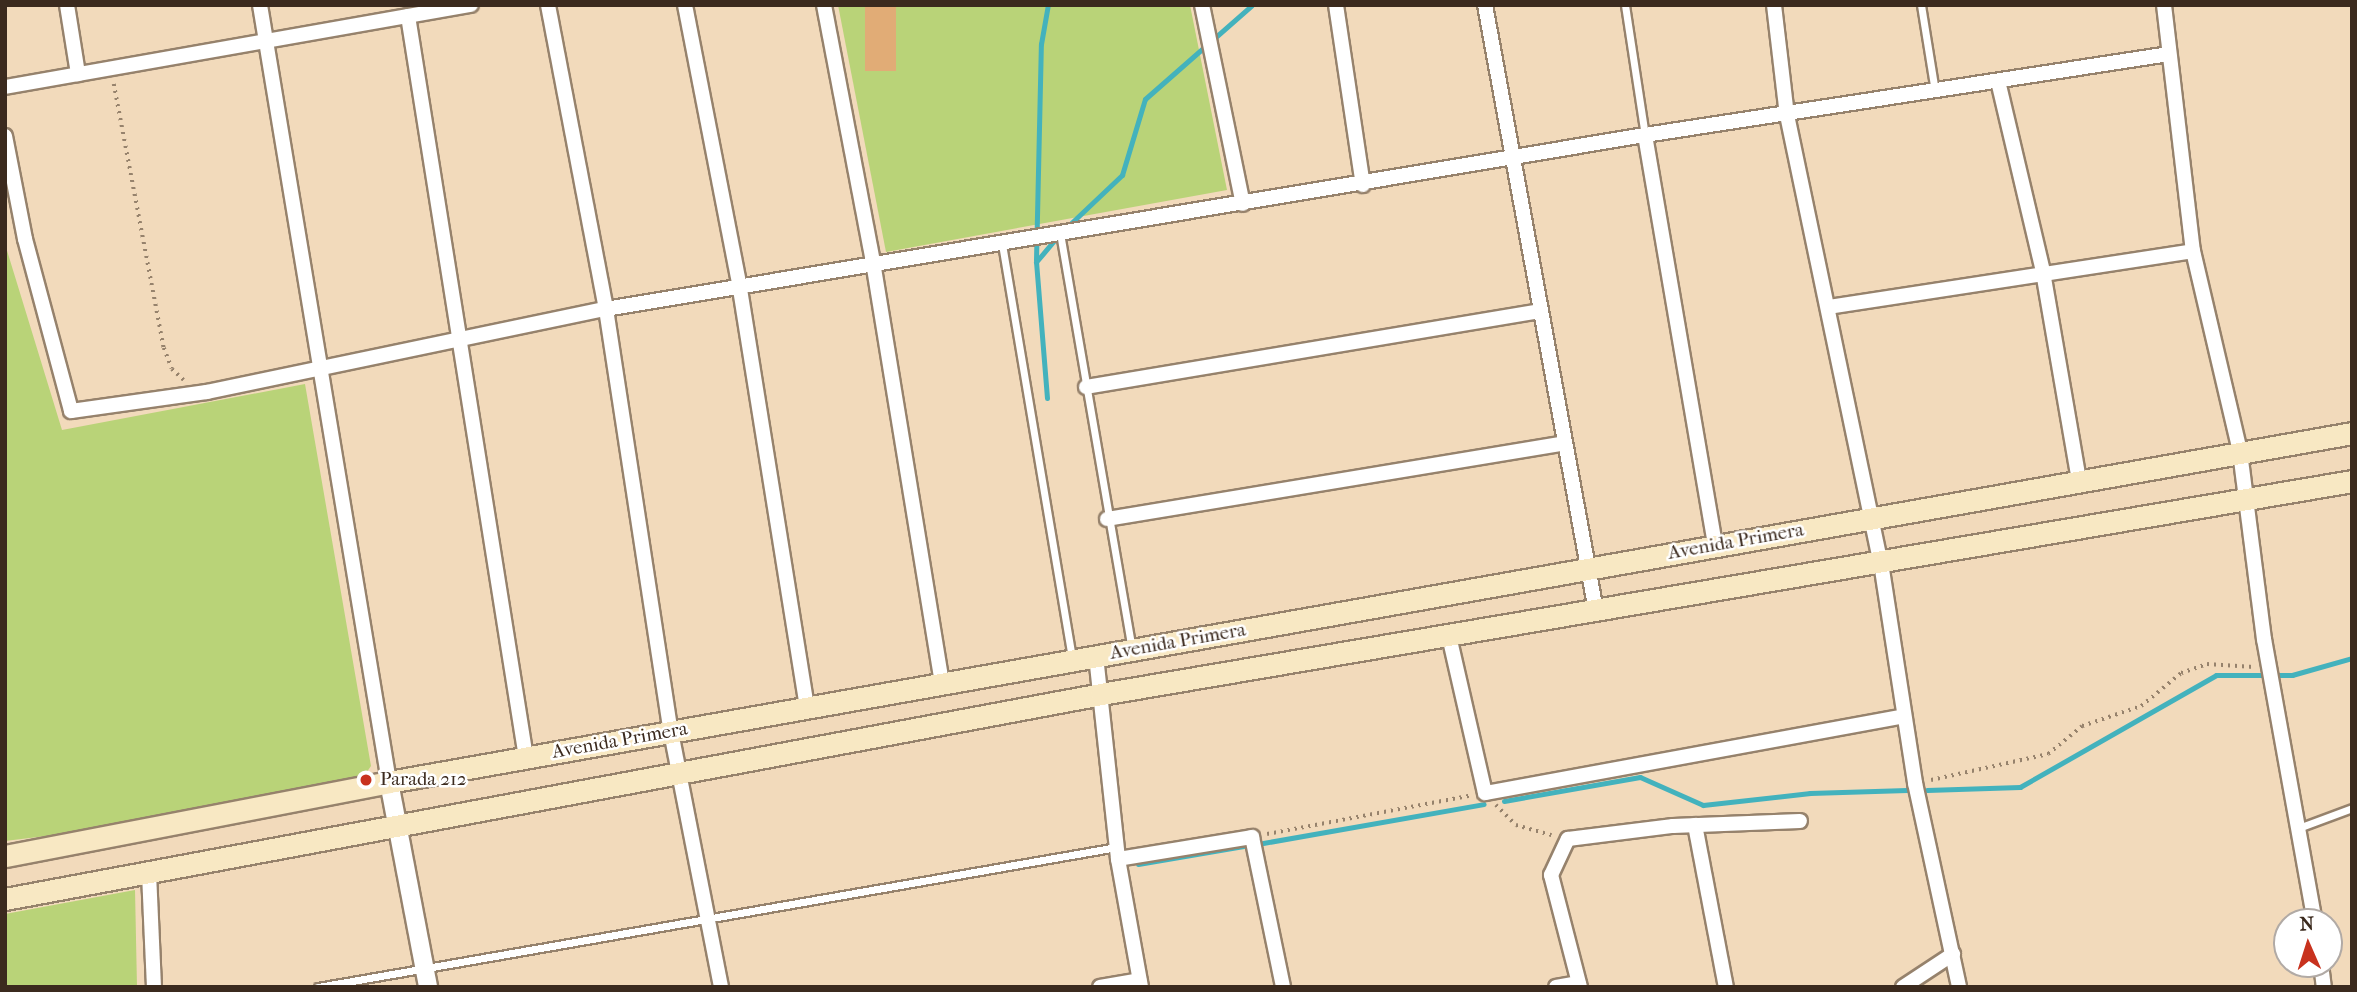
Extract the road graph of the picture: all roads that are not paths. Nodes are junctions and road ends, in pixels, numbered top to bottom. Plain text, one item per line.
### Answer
1 (66, 5) edge
2 (260, 5) edge
3 (471, 5) edge
4 (548, 5) edge
5 (685, 5) edge
6 (824, 5) edge
7 (1202, 5) edge
8 (1336, 5) edge
9 (1485, 5) edge
10 (1625, 5) edge
11 (1774, 5) edge
12 (1921, 5) edge
13 (2164, 5) edge
14 (450, 7) edge
15 (408, 16) junction
16 (267, 41) junction
17 (2169, 54) junction
18 (78, 74) junction
19 (1998, 81) junction
20 (5, 87) edge
21 (1935, 91) junction
22 (1787, 115) junction
23 (1646, 135) junction
24 (5, 136) edge
25 (1513, 161) junction
26 (1363, 185) junction
27 (1242, 204) junction
28 (1060, 233) junction
29 (1002, 244) junction
30 (2193, 251) junction
31 (874, 268) junction
32 (2043, 272) junction
33 (740, 289) junction
34 (1828, 307) junction
35 (606, 309) junction
36 (1539, 311) junction
37 (462, 338) junction
38 (318, 366) junction
39 (1086, 387) junction
40 (2352, 433) edge
41 (1564, 443) junction
42 (2240, 452) junction
43 (2079, 481) junction
44 (2352, 481) edge
45 (2248, 501) junction
46 (1869, 518) junction
47 (1107, 519) junction
48 (1715, 546) junction
49 (1881, 563) junction
50 (1589, 568) junction
51 (1596, 611) junction
52 (1449, 636) junction
53 (1132, 650) junction
54 (1096, 656) junction
55 (1072, 660) junction
56 (942, 684) junction
57 (1101, 694) junction
58 (807, 708) junction
59 (1903, 716) junction
60 (671, 732) junction
61 (526, 758) junction
62 (679, 774) junction
63 (389, 782) junction
64 (2352, 808) edge
65 (1800, 821) dead end
66 (1695, 825) junction
67 (400, 827) junction
68 (2301, 827) junction
69 (1117, 853) junction
70 (5, 856) edge
71 (149, 873) junction
72 (5, 899) edge
73 (2313, 908) edge
74 (708, 917) junction
75 (1953, 954) junction
76 (425, 965) junction
77 (1140, 984) edge
78 (1579, 985) edge
79 (154, 987) edge
80 (318, 987) edge
81 (428, 987) edge
82 (721, 987) edge
83 (1100, 987) edge
84 (1283, 987) edge
85 (1556, 987) edge
86 (1726, 987) edge
87 (1903, 987) edge
88 (1959, 987) edge

1 - 18 street
2 - 16 street
3 - 14 street
4 - 35 street
5 - 33 street
6 - 31 street
7 - 27 street
8 - 26 street
9 - 25 street
10 - 23 lane
11 - 22 street
12 - 21 lane
13 - 17 street
14 - 15 street
15 - 16 street
15 - 37 street
16 - 18 street
16 - 38 street
17 - 19 street
17 - 30 street
18 - 20 street
19 - 21 street
19 - 32 street
21 - 22 street
22 - 23 street
22 - 34 street
23 - 25 street
23 - 48 street
24 - 38 street
25 - 26 street
25 - 36 street
26 - 27 street
27 - 28 street
28 - 29 street
28 - 39 lane
29 - 31 street
29 - 55 lane
30 - 32 street
30 - 42 street
31 - 33 street
31 - 56 street
32 - 34 street
32 - 43 street
33 - 35 street
33 - 58 street
34 - 46 street
35 - 37 street
35 - 60 street
36 - 39 street
36 - 41 street
37 - 38 street
37 - 61 street
38 - 63 street
39 - 47 lane
40 - 42 main road, Avenida Primera
41 - 47 street
41 - 50 street
42 - 43 main road, Avenida Primera
42 - 45 street
43 - 46 main road, Avenida Primera
44 - 45 main road, Avenida Primera
45 - 49 main road, Avenida Primera
45 - 68 street
46 - 48 main road, Avenida Primera
46 - 49 street
47 - 53 lane
48 - 50 main road, Avenida Primera
49 - 51 main road, Avenida Primera
49 - 59 street
50 - 51 street
50 - 53 main road, Avenida Primera
51 - 52 main road, Avenida Primera
52 - 57 main road, Avenida Primera
52 - 59 street
53 - 54 main road, Avenida Primera
54 - 55 main road, Avenida Primera
54 - 57 street
55 - 56 main road, Avenida Primera
56 - 58 main road, Avenida Primera
57 - 62 main road, Avenida Primera
57 - 69 street
58 - 60 main road, Avenida Primera
59 - 75 street
60 - 61 main road, Avenida Primera
60 - 62 street
61 - 63 main road, Avenida Primera
62 - 67 main road, Avenida Primera
62 - 74 street
63 - 67 street
63 - 70 main road, Avenida Primera
64 - 68 lane
65 - 66 street
66 - 78 street
66 - 86 street
67 - 71 main road, Avenida Primera
67 - 76 street
68 - 73 street
69 - 74 lane
69 - 77 street
69 - 84 street
71 - 72 main road, Avenida Primera
71 - 79 street
74 - 76 lane
74 - 82 street
75 - 87 street
75 - 88 street
76 - 80 lane
76 - 81 street
77 - 83 street
78 - 85 street

